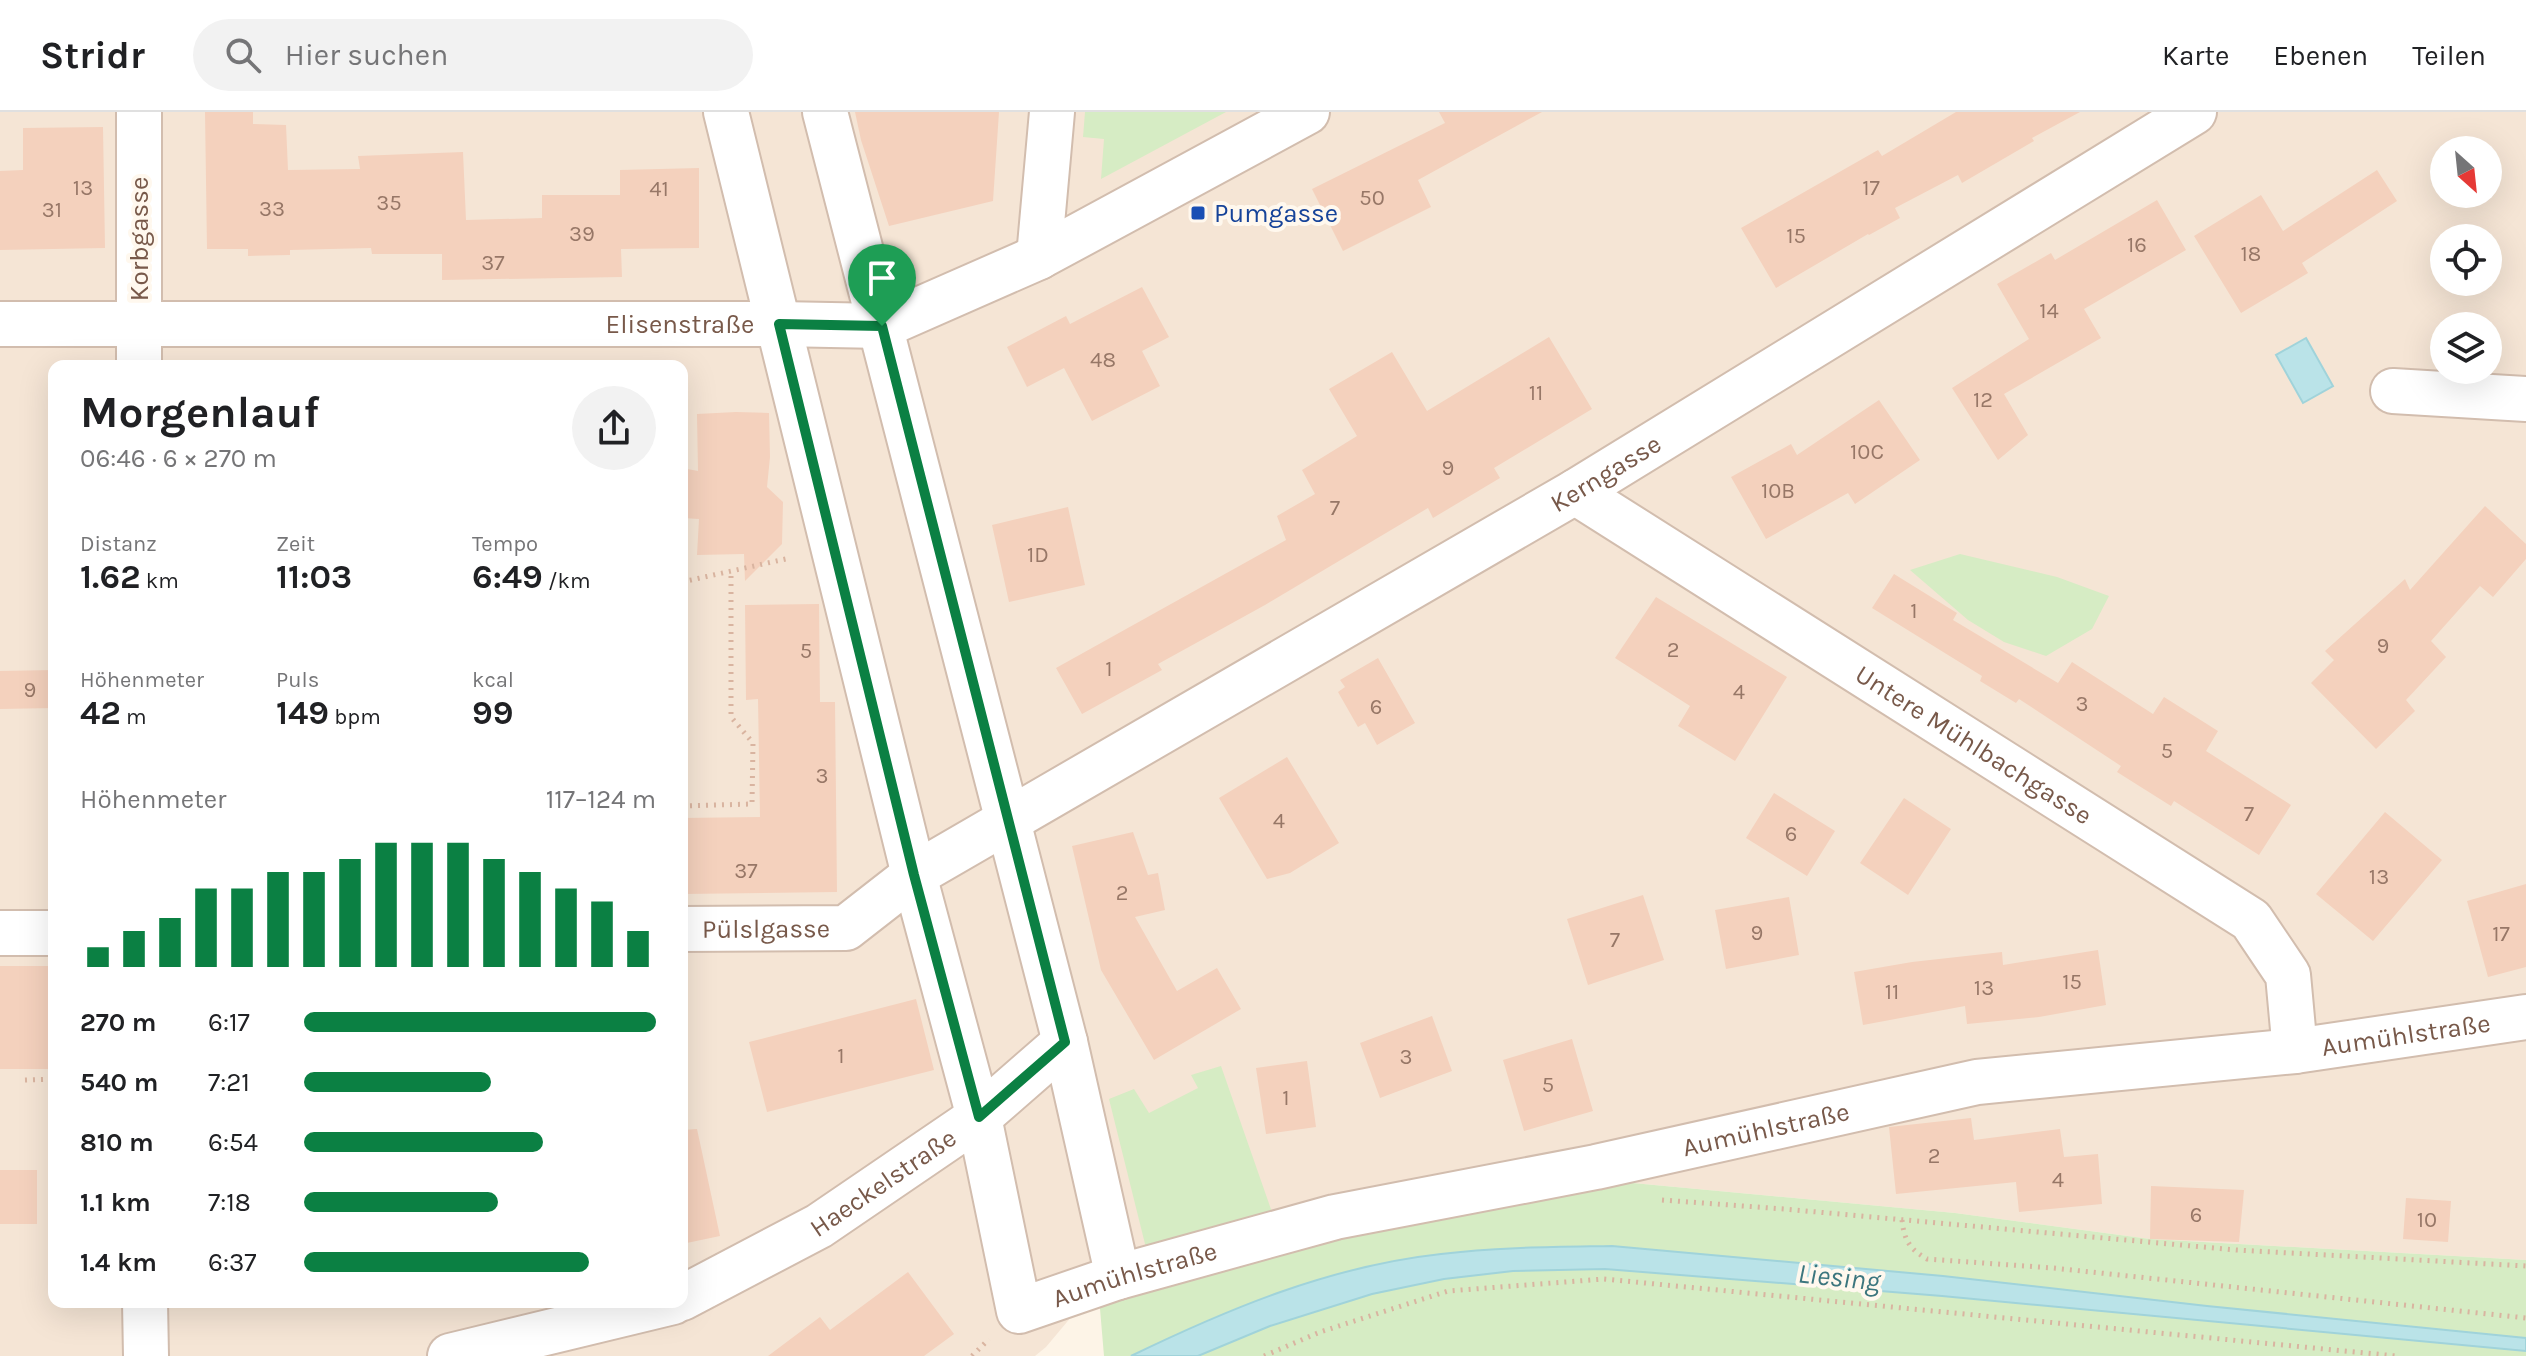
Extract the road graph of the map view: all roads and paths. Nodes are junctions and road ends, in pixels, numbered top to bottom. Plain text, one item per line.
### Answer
1 (139, 112) edge
2 (726, 112) edge
3 (825, 112) edge
4 (1052, 112) edge
5 (1307, 112) edge
6 (2194, 112) edge
7 (1039, 257) junction
8 (0, 324) edge
9 (779, 324) junction
10 (882, 326) junction
11 (139, 345) edge
12 (2393, 391) dead end
13 (2526, 399) edge
14 (1575, 492) junction
15 (834, 547) junction
16 (731, 572) junction
17 (688, 581) edge
18 (688, 806) edge
19 (1008, 822) junction
20 (914, 875) junction
21 (688, 929) edge
22 (0, 933) edge
23 (48, 933) edge
24 (2526, 1017) edge
25 (1065, 1042) junction
26 (2295, 1051) junction
27 (48, 1079) edge
28 (25, 1080) dead end
29 (979, 1117) junction
30 (1650, 1199) dead end
31 (1902, 1220) junction
32 (2526, 1266) edge
33 (1118, 1277) junction
34 (688, 1295) edge
35 (145, 1308) edge
36 (648, 1308) edge
37 (2526, 1318) edge
38 (146, 1356) edge
39 (450, 1356) edge
40 (1264, 1356) edge
41 (2396, 1356) edge

1 - 11 street, Korbgasse
2 - 9 street
3 - 10 street
4 - 7 street
5 - 7 street, Elisenstraße
6 - 14 street, Kerngasse
7 - 10 street, Elisenstraße
8 - 11 street, Elisenstraße
9 - 10 street, Elisenstraße
9 - 11 street, Elisenstraße
9 - 15 street
10 - 19 street
12 - 13 street
14 - 19 street, Kerngasse
14 - 26 street, Untere Mühlbachgasse
15 - 16 path
15 - 20 street
16 - 17 path
16 - 18 path
19 - 20 street, Pülslgasse
19 - 25 street
20 - 21 street, Pülslgasse
20 - 29 street
22 - 23 street
24 - 26 street, Aumühlstraße
25 - 29 street, Haeckelstraße
25 - 33 street
26 - 33 street, Aumühlstraße
27 - 28 path
29 - 33 street, Aumühlstraße
29 - 34 street, Haeckelstraße
30 - 31 path
31 - 32 path
31 - 37 path
35 - 38 street
36 - 39 street
40 - 41 path

